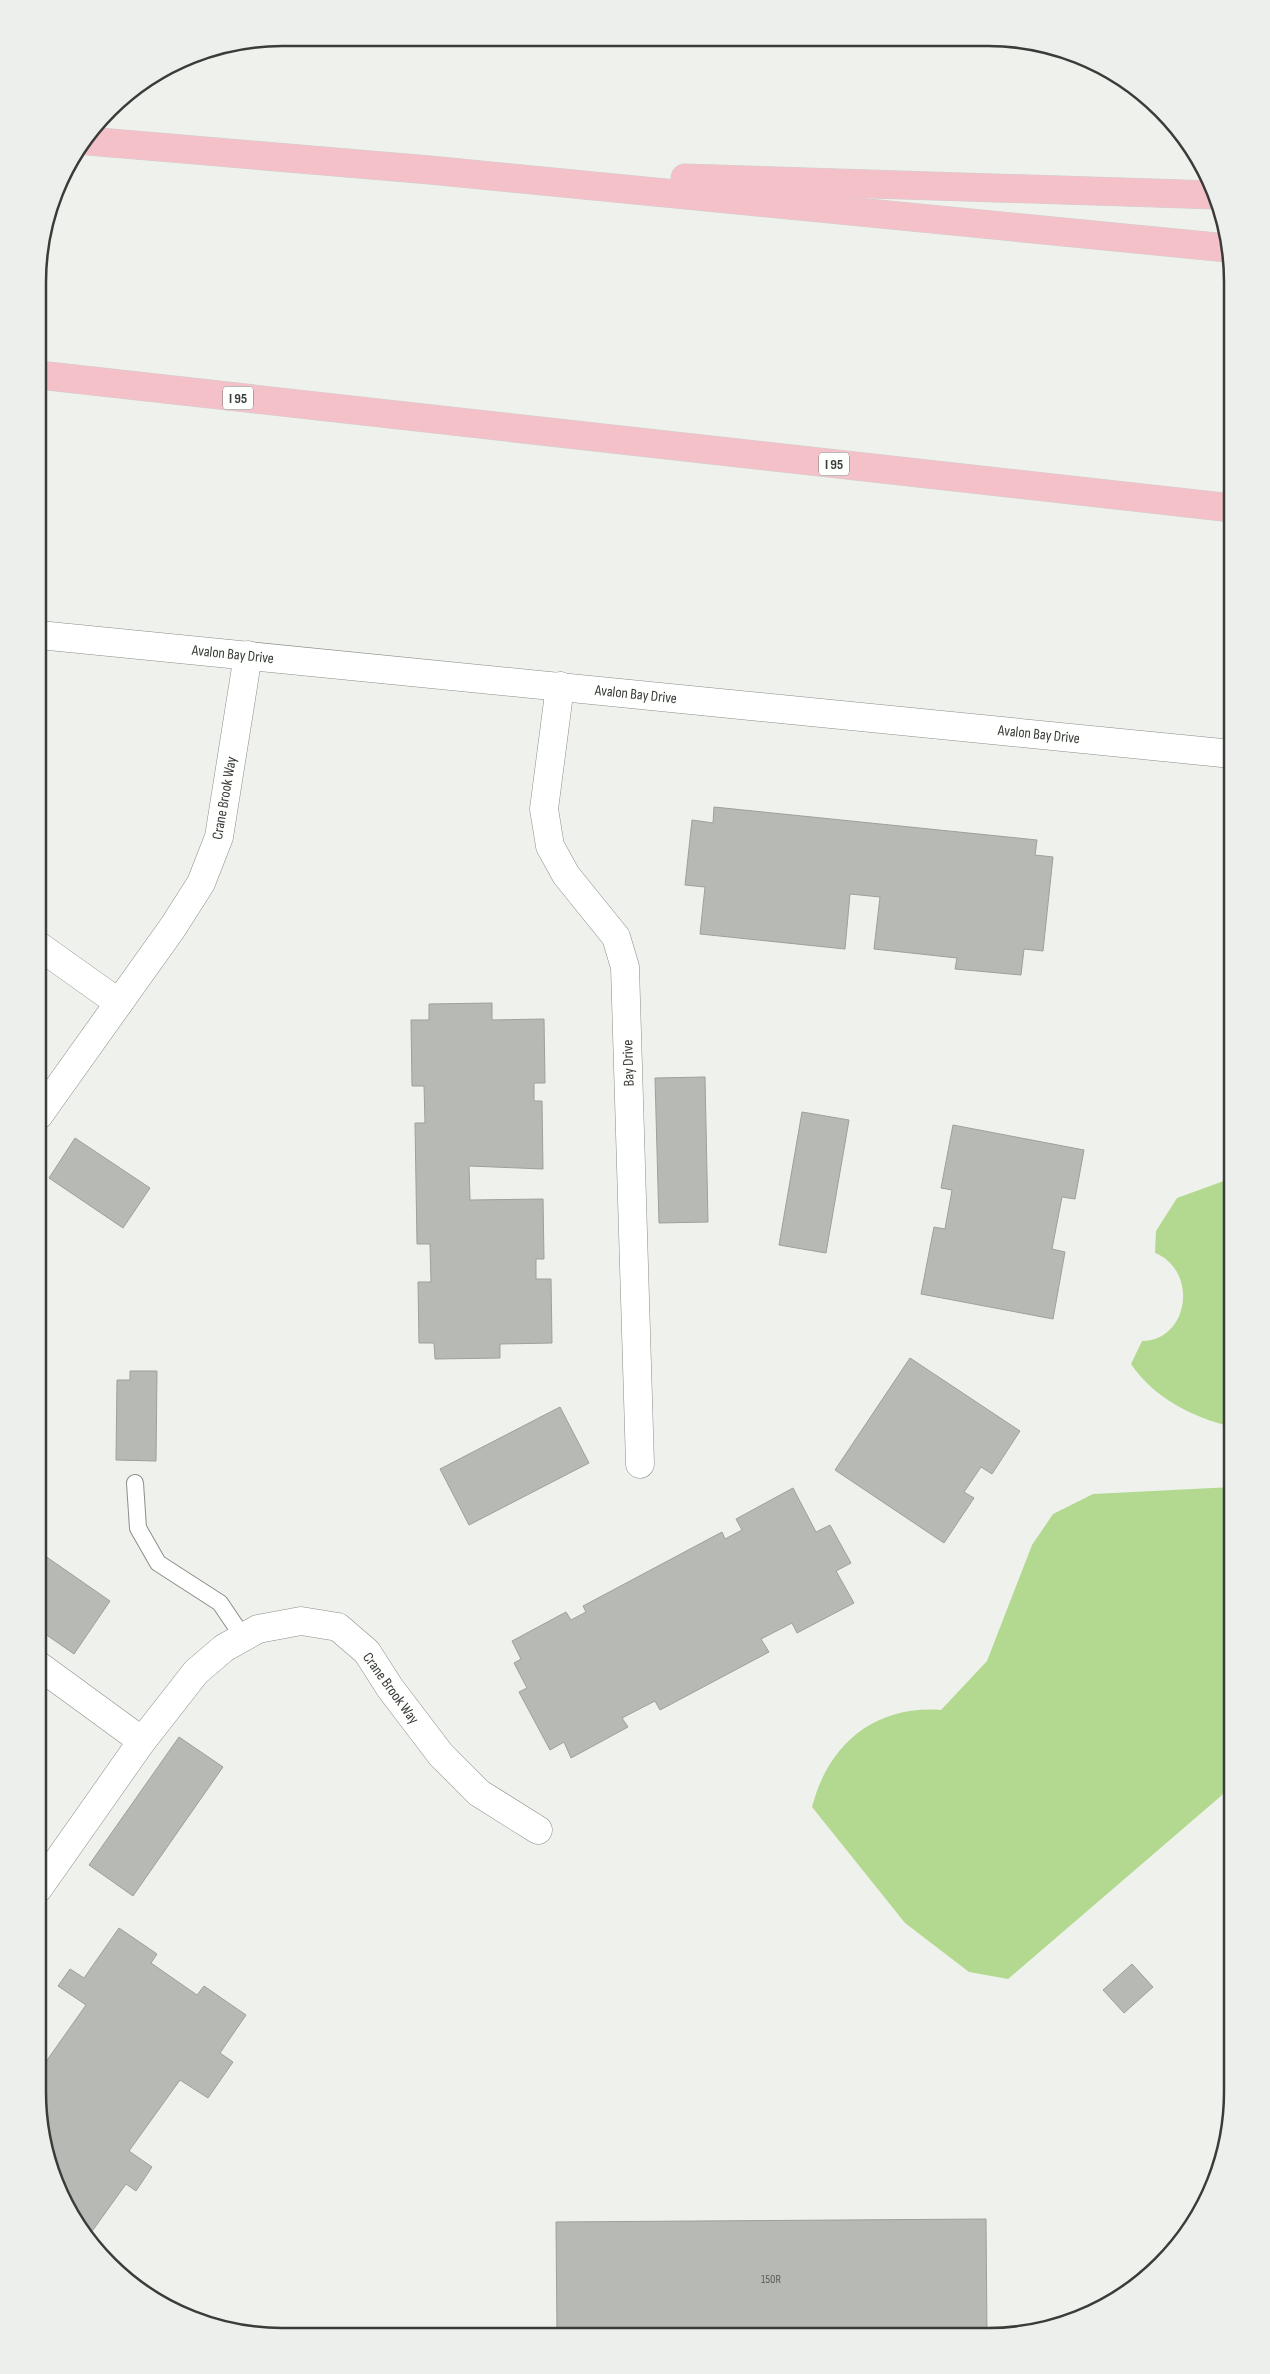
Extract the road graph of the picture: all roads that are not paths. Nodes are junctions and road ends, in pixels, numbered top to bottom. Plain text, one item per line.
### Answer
1 (93, 141) edge
2 (430, 170) junction
3 (1207, 194) edge
4 (1221, 247) edge
5 (46, 376) edge
6 (1224, 507) edge
7 (46, 636) edge
8 (248, 656) junction
9 (560, 686) junction
10 (1224, 753) edge
11 (46, 951) edge
12 (118, 1004) junction
13 (46, 1103) edge
14 (640, 1464) dead end
15 (135, 1483) dead end
16 (243, 1637) junction
17 (46, 1671) edge
18 (142, 1741) junction
19 (538, 1830) dead end
20 (46, 1878) edge

1 - 2 highway
2 - 3 highway
2 - 4 highway
5 - 6 highway, I 95
7 - 8 street, Avalon Bay Drive
8 - 9 street, Avalon Bay Drive
8 - 12 street, Crane Brook Way
9 - 10 street, Avalon Bay Drive
9 - 14 street, Bay Drive
11 - 12 street
12 - 13 street, Crane Brook Way
15 - 16 lane
16 - 18 street, Crane Brook Way
16 - 19 street, Crane Brook Way
17 - 18 street
18 - 20 street, Crane Brook Way

